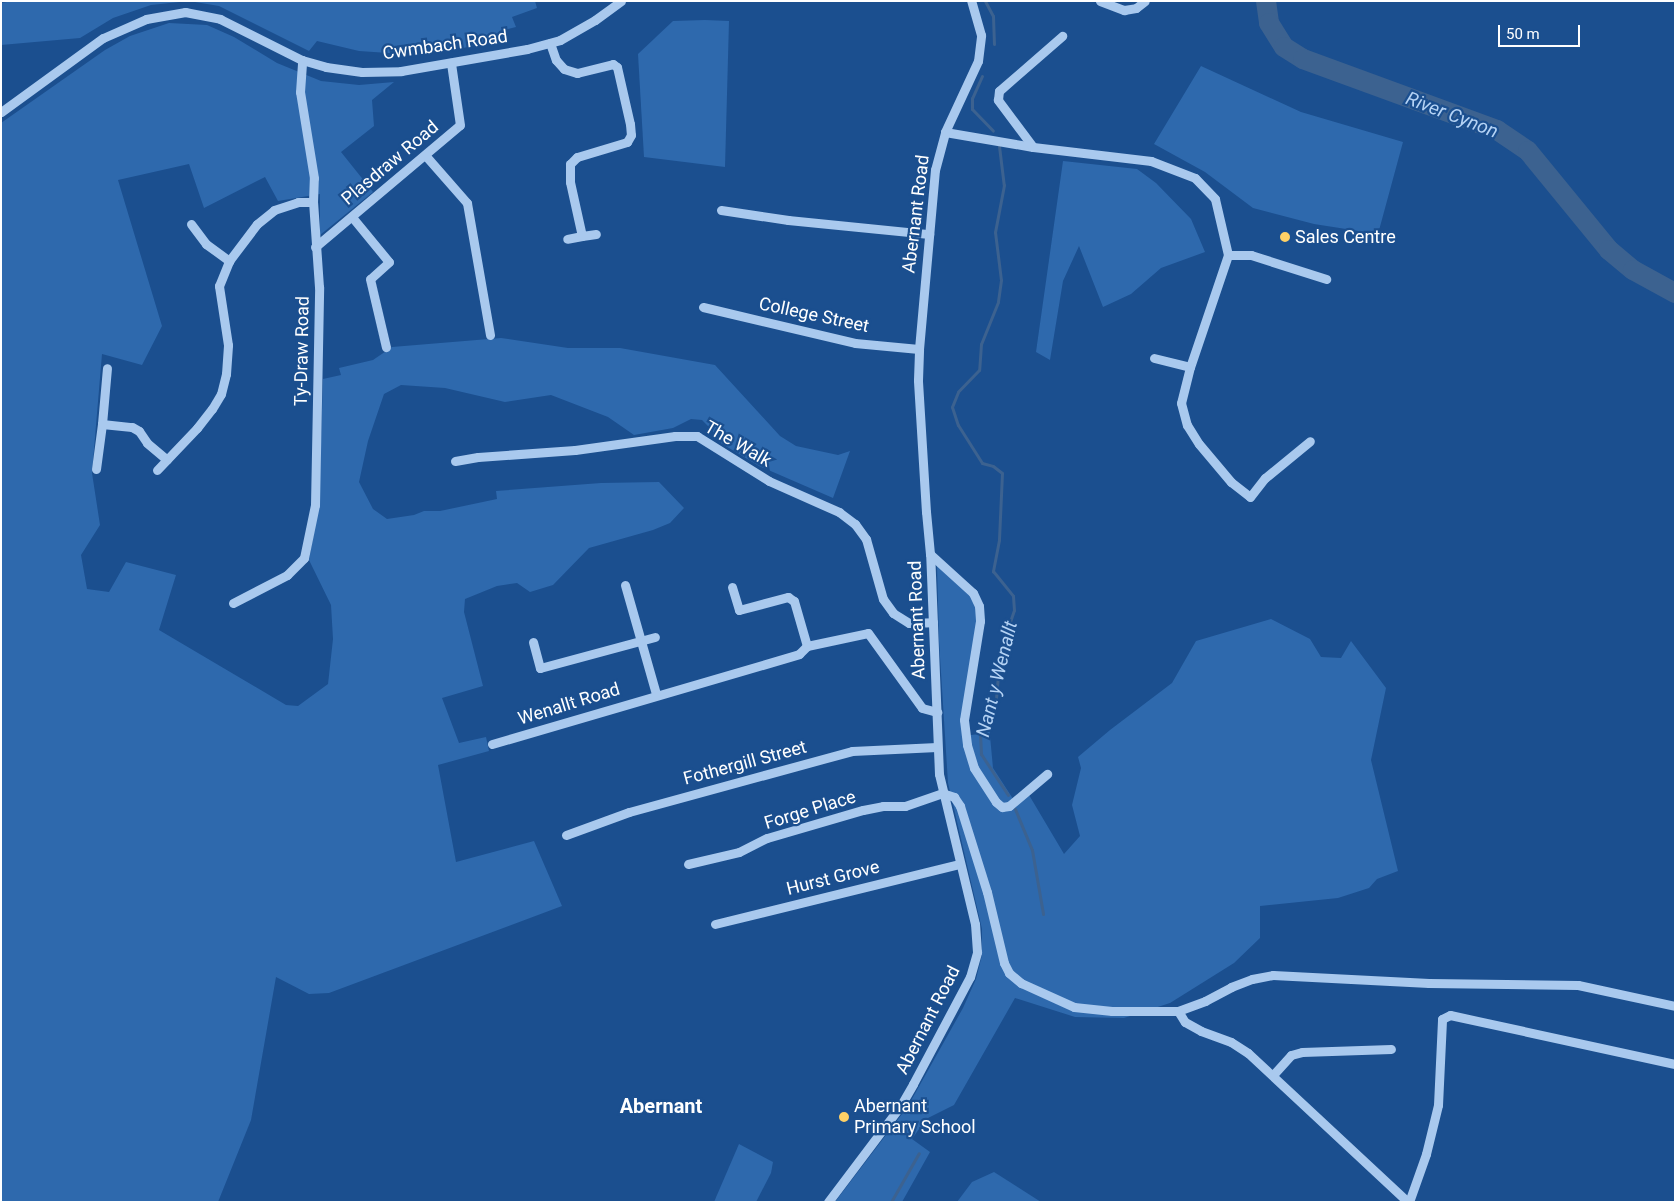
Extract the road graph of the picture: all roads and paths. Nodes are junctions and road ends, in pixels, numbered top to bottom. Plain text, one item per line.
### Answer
1 (621, 1) edge
2 (971, 1) edge
3 (1100, 1) edge
4 (1145, 1) edge
5 (1062, 36) dead end
6 (550, 43) junction
7 (302, 60) junction
8 (451, 63) junction
9 (1, 112) edge
10 (945, 132) junction
11 (1033, 147) junction
12 (425, 156) junction
13 (313, 202) junction
14 (721, 210) dead end
15 (352, 217) junction
16 (191, 224) dead end
17 (596, 234) dead end
18 (929, 234) junction
19 (582, 236) junction
20 (567, 239) dead end
21 (315, 247) junction
22 (1228, 255) junction
23 (229, 261) junction
24 (1326, 279) dead end
25 (703, 307) dead end
26 (490, 335) dead end
27 (386, 347) dead end
28 (919, 349) junction
29 (1154, 358) dead end
30 (1190, 367) junction
31 (107, 368) dead end
32 (102, 424) junction
33 (1310, 441) dead end
34 (166, 460) junction
35 (456, 461) dead end
36 (96, 469) dead end
37 (157, 470) dead end
38 (930, 554) junction
39 (625, 585) dead end
40 (732, 587) dead end
41 (233, 603) dead end
42 (933, 622) junction
43 (655, 637) dead end
44 (641, 641) junction
45 (533, 642) dead end
46 (807, 646) junction
47 (656, 694) junction
48 (937, 712) junction
49 (492, 744) dead end
50 (937, 747) junction
51 (1047, 774) dead end
52 (942, 793) junction
53 (566, 835) dead end
54 (688, 864) dead end
55 (960, 864) junction
56 (715, 924) dead end
57 (1675, 1006) edge
58 (1178, 1011) junction
59 (1391, 1049) dead end
60 (1675, 1064) edge
61 (1273, 1075) junction
62 (828, 1202) edge
63 (1409, 1202) edge

1 - 6 street, Cwmbach Road
2 - 10 street, Abernant Road
3 - 4 street
5 - 11 street
6 - 8 street, Cwmbach Road
6 - 19 street
7 - 8 street, Cwmbach Road
7 - 9 street, Cwmbach Road
7 - 13 street, Ty-Draw Road
8 - 12 street, Plasdraw Road
10 - 11 street
10 - 18 street, Abernant Road
11 - 22 street
12 - 15 street, Plasdraw Road
12 - 26 street
13 - 21 street, Ty-Draw Road
13 - 23 street
14 - 18 street
15 - 21 street, Plasdraw Road
15 - 27 street
16 - 23 street
17 - 19 street
18 - 28 street, Abernant Road
19 - 20 street
21 - 41 street, Ty-Draw Road
22 - 24 street
22 - 30 street
23 - 34 street
25 - 28 street, College Street
28 - 38 street, Abernant Road
29 - 30 street
30 - 33 street
31 - 32 street
32 - 34 street
32 - 36 street
34 - 37 street
35 - 42 street, The Walk
38 - 42 street, Abernant Road
38 - 51 street
39 - 44 street
40 - 46 street
42 - 48 street, Abernant Road
43 - 44 street
44 - 45 street
44 - 47 street
46 - 47 street, Wenallt Road
46 - 48 street, Wenallt Road
47 - 49 street, Wenallt Road
48 - 50 street, Abernant Road
50 - 52 street, Abernant Road
50 - 53 street, Fothergill Street
52 - 54 street, Forge Place
52 - 55 street, Abernant Road
52 - 58 street
55 - 56 street, Hurst Grove
55 - 62 street, Abernant Road
57 - 58 street
58 - 61 street
59 - 61 street
60 - 63 street
61 - 63 street

